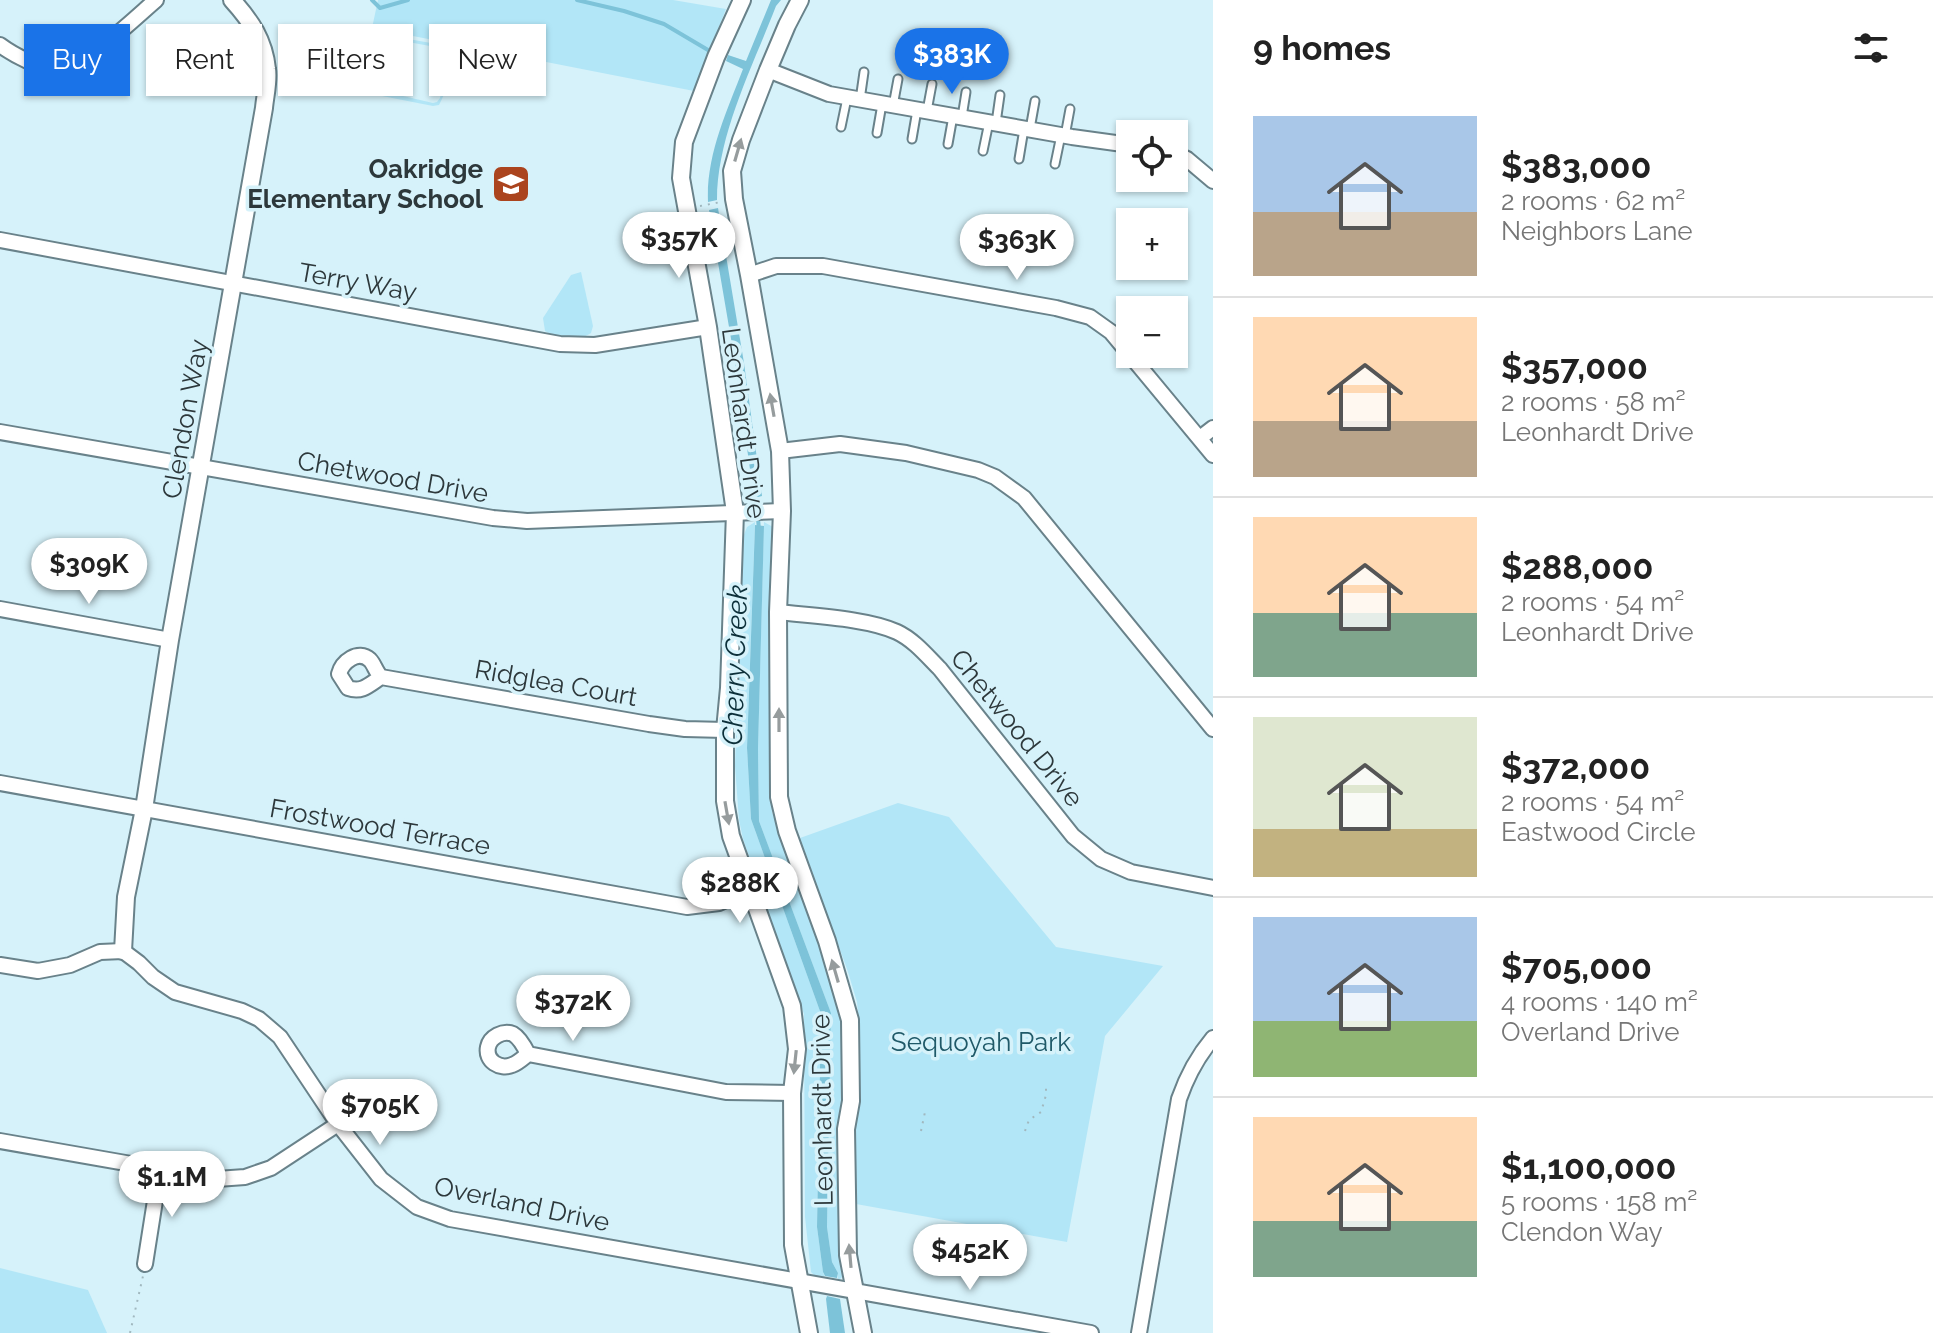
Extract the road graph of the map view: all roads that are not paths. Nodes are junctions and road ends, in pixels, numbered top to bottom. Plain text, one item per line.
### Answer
1 (156, 0) edge
2 (232, 0) edge
3 (742, 0) edge
4 (800, 0) edge
5 (0, 45) edge
6 (768, 70) junction
7 (864, 72) dead end
8 (898, 79) dead end
9 (932, 84) dead end
10 (966, 92) dead end
11 (1000, 95) dead end
12 (853, 98) junction
13 (1035, 101) dead end
14 (887, 105) junction
15 (1070, 109) dead end
16 (922, 110) junction
17 (957, 116) junction
18 (992, 123) junction
19 (841, 127) dead end
20 (1027, 129) junction
21 (877, 133) dead end
22 (1063, 135) junction
23 (912, 139) dead end
24 (1116, 143) edge
25 (948, 144) dead end
26 (983, 151) dead end
27 (1019, 159) dead end
28 (1188, 160) edge
29 (1055, 164) dead end
30 (1213, 181) edge
31 (0, 240) edge
32 (749, 275) junction
33 (234, 284) junction
34 (708, 327) junction
35 (1213, 428) edge
36 (0, 432) edge
37 (1200, 438) junction
38 (780, 451) junction
39 (1213, 455) edge
40 (201, 468) junction
41 (775, 511) junction
42 (743, 512) junction
43 (0, 609) edge
44 (778, 612) junction
45 (170, 640) junction
46 (381, 677) dead end
47 (1213, 729) edge
48 (725, 730) junction
49 (0, 783) edge
50 (144, 809) junction
51 (1213, 888) edge
52 (749, 890) junction
53 (123, 951) junction
54 (0, 965) edge
55 (1213, 1038) edge
56 (528, 1054) dead end
57 (792, 1093) junction
58 (338, 1124) junction
59 (0, 1141) edge
60 (160, 1169) junction
61 (145, 1264) road end
62 (801, 1281) junction
63 (848, 1289) junction
64 (809, 1333) edge
65 (863, 1333) edge
66 (1091, 1333) edge
67 (1139, 1333) edge

1 - 5 street
2 - 33 street, Clendon Way
3 - 34 street, Leonhardt Drive
4 - 6 street, Leonhardt Drive
6 - 12 street
32 -> 6 street, Leonhardt Drive
7 - 12 lane
8 - 14 lane
9 - 16 lane
10 - 17 lane
11 - 18 lane
12 - 14 street
12 - 19 lane
13 - 20 lane
14 - 16 street
14 - 21 lane
15 - 22 lane
16 - 17 street
16 - 23 lane
17 - 18 street
17 - 25 lane
18 - 20 street
18 - 26 lane
20 - 22 street
20 - 27 lane
22 - 24 street
22 - 29 lane
28 - 30 street
31 - 33 street, Terry Way
32 - 37 street
38 -> 32 street, Leonhardt Drive
33 - 34 street, Terry Way
33 - 40 street, Clendon Way
34 - 42 street, Leonhardt Drive
35 - 37 street
36 - 40 street, Chetwood Drive
37 - 39 street
38 - 41 street, Leonhardt Drive
38 - 47 street
40 - 42 street, Chetwood Drive
40 - 45 street, Clendon Way
41 - 42 street, Chetwood Drive
41 - 44 street, Leonhardt Drive
42 - 48 street, Leonhardt Drive
43 - 45 street
44 - 51 street, Chetwood Drive
63 -> 44 street, Leonhardt Drive
45 - 50 street, Clendon Way
46 - 48 street, Ridglea Court
48 -> 52 street, Leonhardt Drive
49 - 50 street, Frostwood Terrace
50 - 52 street, Frostwood Terrace
50 - 53 street, Clendon Way
52 -> 57 street, Leonhardt Drive
53 - 54 street
53 - 58 street, Overland Drive
55 - 67 street
56 - 57 street
57 - 62 street, Leonhardt Drive
58 - 60 street
58 - 62 street, Overland Drive
59 - 60 street
60 - 61 street
62 - 63 street, Overland Drive
62 - 64 street, Leonhardt Drive
63 - 65 street, Leonhardt Drive
63 - 66 street, Overland Drive

